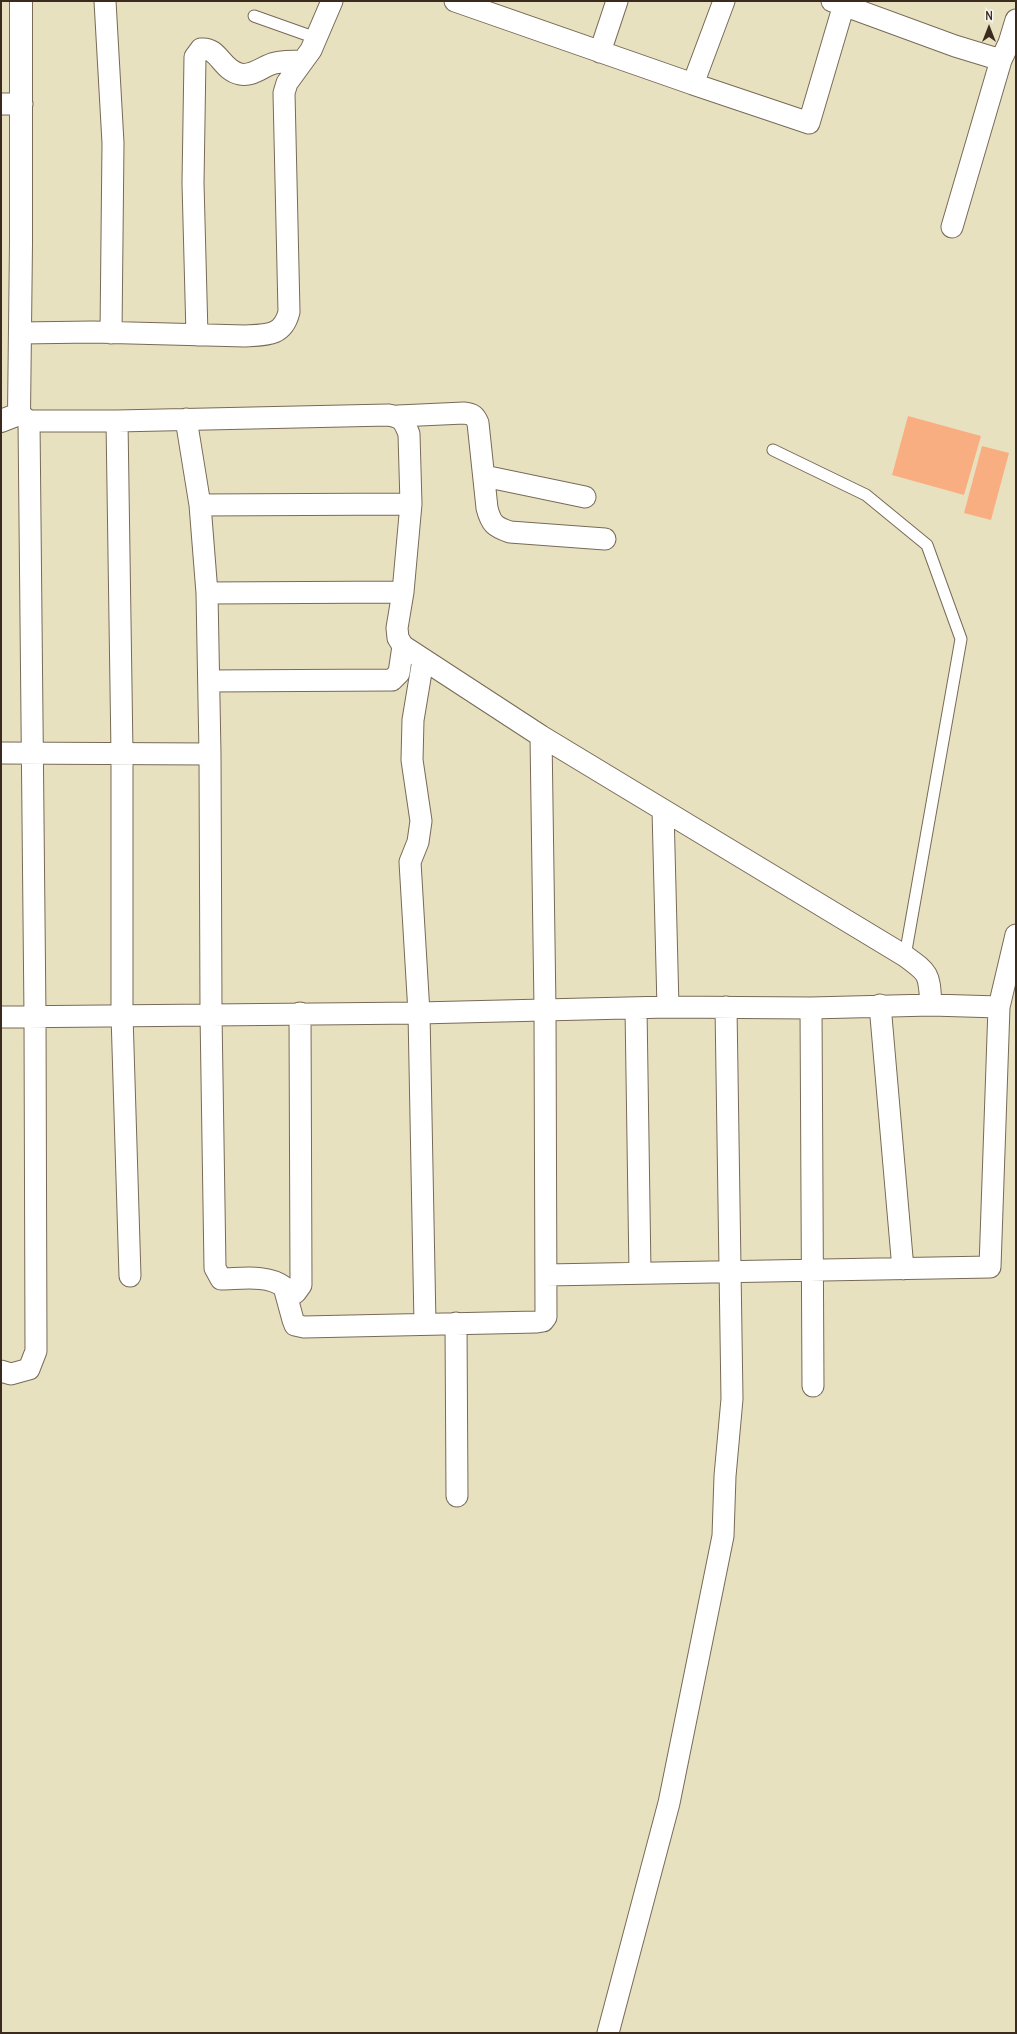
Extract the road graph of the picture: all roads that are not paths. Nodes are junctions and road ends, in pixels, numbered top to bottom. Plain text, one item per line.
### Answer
1 (21, 1) edge
2 (105, 1) edge
3 (332, 1) edge
4 (455, 1) edge
5 (617, 1) edge
6 (724, 1) edge
7 (840, 3) edge
8 (254, 16) dead end
9 (1016, 20) edge
10 (316, 38) junction
11 (600, 52) junction
12 (1001, 60) junction
13 (303, 61) junction
14 (693, 84) junction
15 (11, 104) edge
16 (952, 228) dead end
17 (20, 333) junction
18 (111, 333) junction
19 (197, 335) junction
20 (398, 416) junction
21 (16, 419) edge
22 (186, 419) junction
23 (117, 421) junction
24 (773, 450) dead end
25 (484, 476) junction
26 (585, 497) dead end
27 (411, 504) junction
28 (200, 505) junction
29 (605, 539) dead end
30 (403, 592) junction
31 (207, 593) junction
32 (403, 646) junction
33 (423, 660) junction
34 (209, 681) junction
35 (542, 736) junction
36 (1, 753) edge
37 (32, 753) junction
38 (122, 753) junction
39 (210, 754) junction
40 (663, 810) junction
41 (1016, 935) edge
42 (905, 956) junction
43 (880, 1005) junction
44 (931, 1005) junction
45 (668, 1007) junction
46 (726, 1007) junction
47 (999, 1007) junction
48 (636, 1008) junction
49 (811, 1008) junction
50 (545, 1009) junction
51 (300, 1013) junction
52 (419, 1013) junction
53 (210, 1014) junction
54 (122, 1015) junction
55 (35, 1016) junction
56 (1, 1017) edge
57 (903, 1269) junction
58 (728, 1271) junction
59 (812, 1271) junction
60 (640, 1273) junction
61 (546, 1275) junction
62 (130, 1276) dead end
63 (288, 1298) junction
64 (456, 1323) junction
65 (425, 1324) junction
66 (1, 1371) edge
67 (813, 1386) dead end
68 (457, 1496) dead end
69 (608, 2033) edge

1 - 15 street
2 - 18 street
3 - 10 street
4 - 11 street
5 - 11 street
6 - 14 street
7 - 12 street
7 - 14 street
8 - 10 lane
9 - 12 street
10 - 13 street
11 - 14 street
12 - 16 street
13 - 19 street
13 - 19 street
15 - 17 street
17 - 18 street
17 - 21 street
18 - 19 street
20 - 22 street
20 - 25 street
20 - 27 street
21 - 23 street
21 - 37 street
22 - 23 street
22 - 28 street
23 - 38 street
24 - 42 lane
25 - 26 street
25 - 29 street
27 - 28 street
27 - 30 street
28 - 31 street
30 - 31 street
30 - 32 street
31 - 34 street
32 - 33 street
32 - 34 street
33 - 35 street
33 - 52 street
34 - 39 street
35 - 40 street
35 - 50 street
36 - 37 street
37 - 38 street
37 - 55 street
38 - 39 street
38 - 54 street
39 - 53 street
40 - 42 street
40 - 45 street
41 - 47 street
42 - 44 street
43 - 44 street
43 - 49 street
43 - 57 street
44 - 47 street
45 - 46 street
45 - 48 street
46 - 49 street
46 - 58 street
47 - 57 street
48 - 50 street
48 - 60 street
49 - 59 street
50 - 52 street
50 - 61 street
51 - 52 street
51 - 53 street
51 - 63 street
52 - 65 street
53 - 54 street
53 - 63 street
54 - 55 street
54 - 62 street
55 - 56 street
55 - 66 street
57 - 59 street
58 - 59 street
58 - 60 street
58 - 69 street
59 - 67 street
60 - 61 street
61 - 64 street
63 - 65 street
64 - 65 street
64 - 68 street

